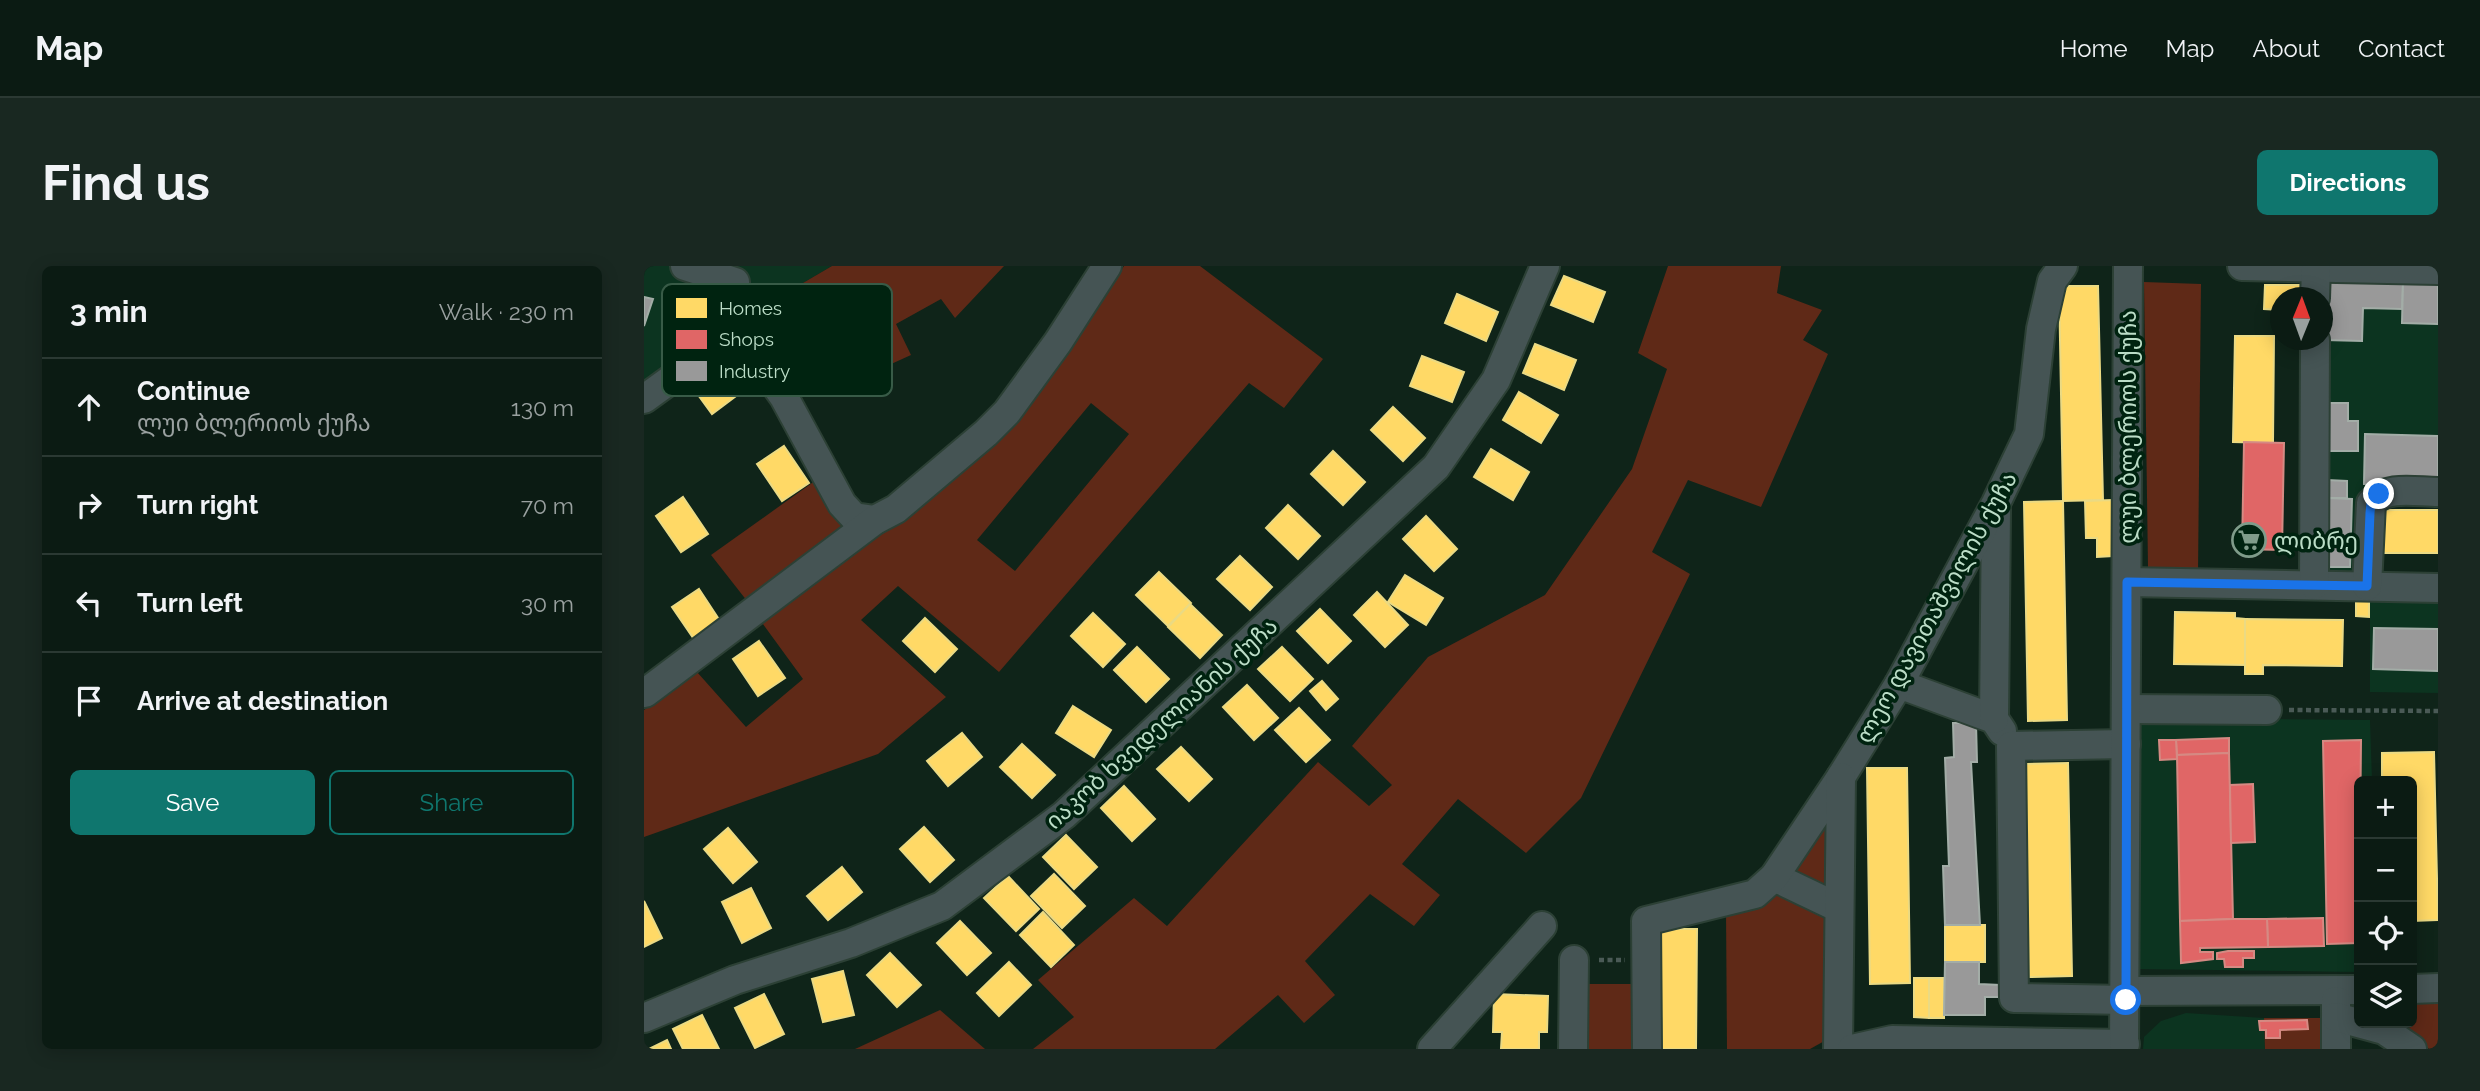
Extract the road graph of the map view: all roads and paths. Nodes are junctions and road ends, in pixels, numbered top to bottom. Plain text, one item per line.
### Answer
1 (685, 266) edge
2 (1107, 266) edge
3 (1545, 266) edge
4 (2063, 266) edge
5 (2128, 266) edge
6 (2242, 266) edge
7 (2316, 268) junction
8 (2438, 271) edge
9 (735, 282) dead end
10 (2315, 287) edge
11 (2315, 350) edge
12 (662, 385) edge
13 (783, 396) edge
14 (644, 399) edge
15 (2438, 492) edge
16 (1996, 503) junction
17 (875, 520) junction
18 (2127, 582) junction
19 (2314, 586) junction
20 (2367, 586) junction
21 (2438, 588) edge
22 (1899, 684) junction
23 (645, 693) edge
24 (2127, 709) junction
25 (2267, 710) joint
26 (2438, 712) edge
27 (1994, 719) junction
28 (2126, 744) junction
29 (2011, 746) junction
30 (1841, 776) junction
31 (1774, 877) junction
32 (1839, 908) junction
33 (1542, 926) dead end
34 (1574, 960) dead end
35 (2438, 988) edge
36 (2417, 989) edge
37 (2126, 995) junction
38 (2343, 1000) edge
39 (644, 1018) edge
40 (1436, 1047) edge
41 (2125, 1047) edge
42 (1853, 1048) edge
43 (1573, 1049) edge
44 (1647, 1049) edge
45 (2336, 1049) edge
46 (2412, 1049) edge

1 - 9 street
2 - 17 street
3 - 39 street, იაკობ ხვედელიანის ქუჩა
4 - 16 street, ლეო დავითაშვილის ქუჩა
5 - 18 street, ლუი ბლერიოს ქუჩა
6 - 7 street
7 - 8 street
7 - 10 street
11 - 19 street
12 - 14 street
13 - 17 street
15 - 20 street
16 - 22 street, ლეო დავითაშვილის ქუჩა
16 - 27 street
17 - 23 street
18 - 19 street
18 - 24 street, ლუი ბლერიოს ქუჩა
19 - 20 street
20 - 21 street
22 - 27 street
22 - 30 street, ლეო დავითაშვილის ქუჩა
24 - 25 street
24 - 28 street, ლუი ბლერიოს ქუჩა
25 - 26 path
27 - 29 street
28 - 29 street
28 - 37 street, ლუი ბლერიოს ქუჩა
29 - 37 street
30 - 31 street, ლეო დავითაშვილის ქუჩა
30 - 32 street
31 - 32 street
31 - 44 street, ლეო დავითაშვილის ქუჩა
32 - 42 street
33 - 40 street
34 - 43 street
35 - 36 street
37 - 38 street
37 - 41 street, ლუი ბლერიოს ქუჩა
38 - 45 street
38 - 46 street
41 - 42 street

